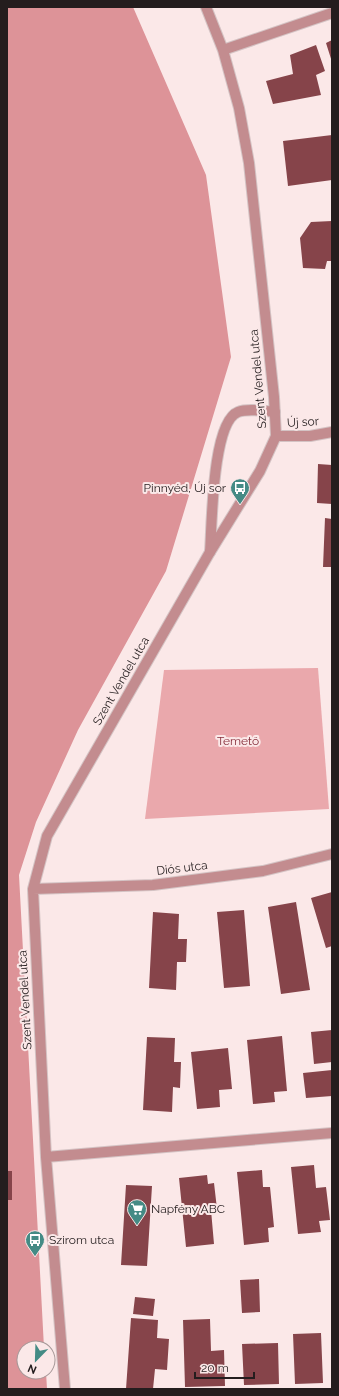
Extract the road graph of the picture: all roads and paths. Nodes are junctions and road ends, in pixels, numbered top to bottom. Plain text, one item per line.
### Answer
1 (206, 7) edge
2 (332, 13) edge
3 (223, 50) junction
4 (275, 412) junction
5 (332, 432) edge
6 (276, 436) junction
7 (210, 552) junction
8 (332, 854) edge
9 (33, 889) junction
10 (332, 1133) edge
11 (46, 1158) junction
12 (65, 1389) edge

1 - 3 street, Szent Vendel utca
2 - 3 street
3 - 4 street, Szent Vendel utca
4 - 6 street, Szent Vendel utca
4 - 7 street
5 - 6 street, Új sor
6 - 7 street, Szent Vendel utca
7 - 9 street, Szent Vendel utca
8 - 9 street, Diós utca
9 - 11 street, Szent Vendel utca
10 - 11 street
11 - 12 street, Szent Vendel utca

